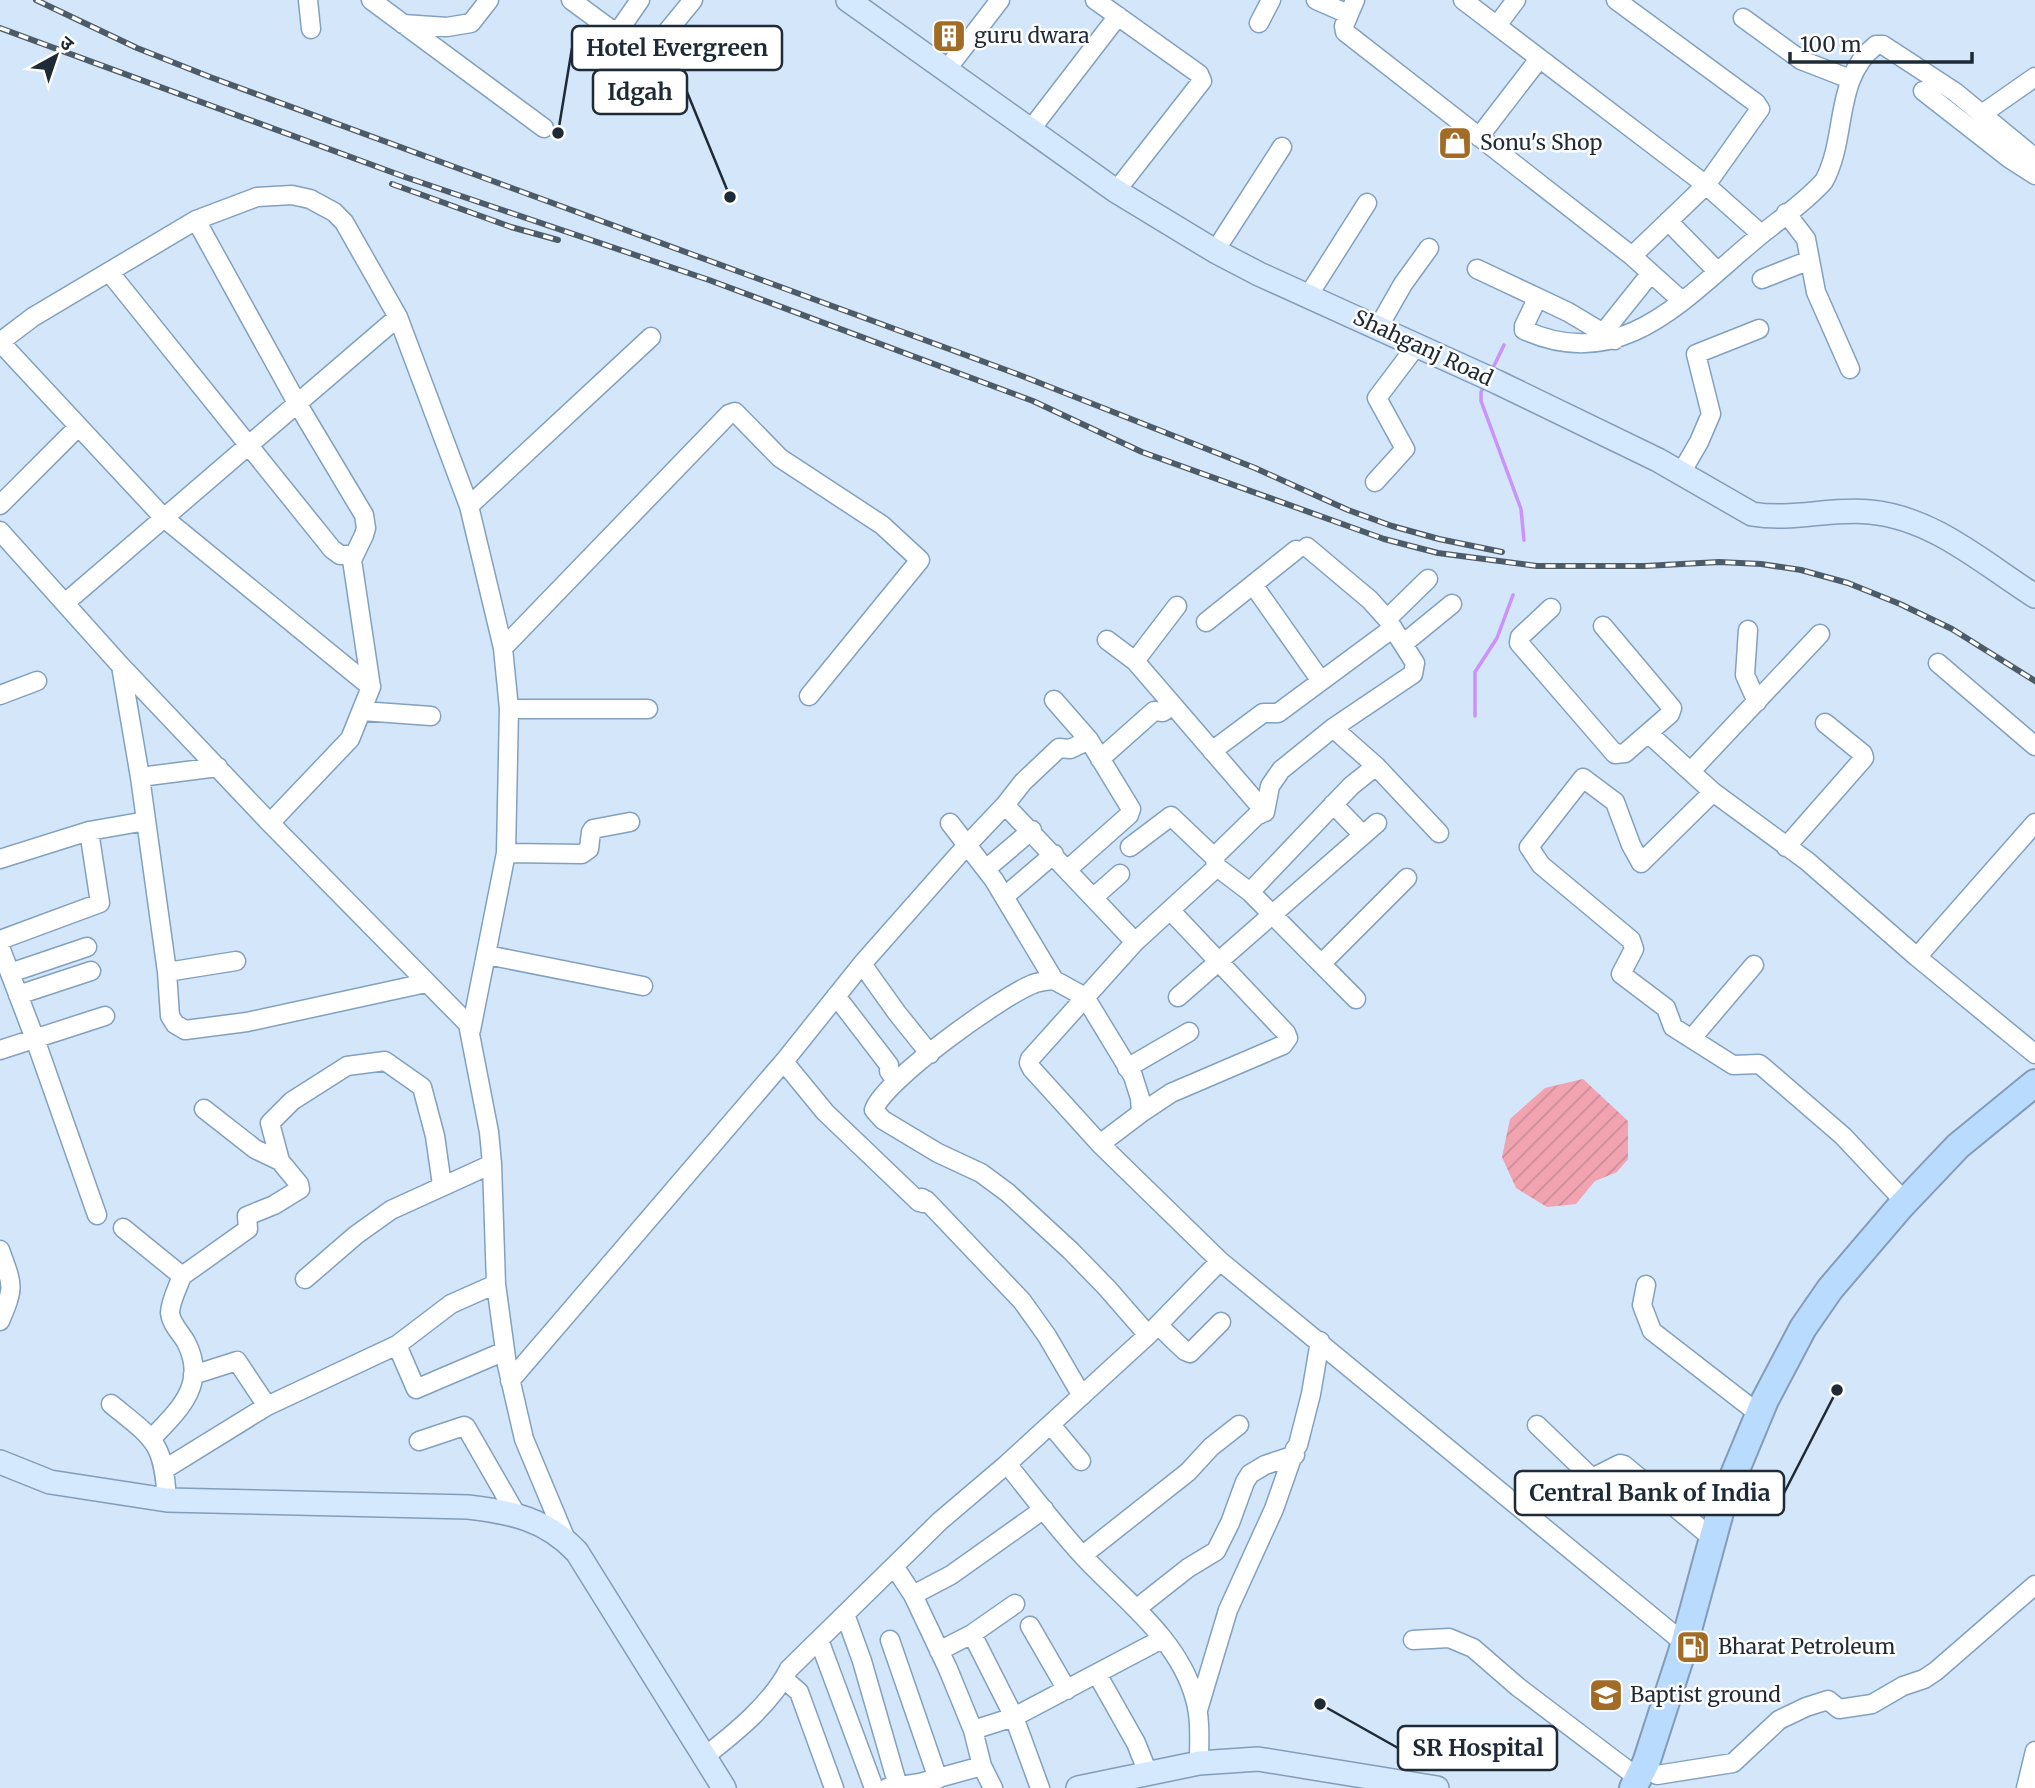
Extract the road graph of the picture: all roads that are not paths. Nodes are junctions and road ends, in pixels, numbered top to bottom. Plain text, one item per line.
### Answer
1 (308, 0) edge
2 (371, 0) edge
3 (489, 0) edge
4 (570, 0) edge
5 (640, 0) edge
6 (693, 0) edge
7 (848, 0) edge
8 (1000, 0) edge
9 (1095, 0) edge
10 (1271, 0) edge
11 (1316, 0) edge
12 (1463, 0) edge
13 (1516, 0) edge
14 (1616, 0) edge
15 (1352, 7) edge
16 (1118, 16) junction
17 (1743, 18) dead end
18 (1259, 23) dead end
19 (403, 24) junction
20 (1498, 24) junction
21 (311, 29) dead end
22 (616, 30) junction
23 (1539, 59) junction
24 (947, 69) junction
25 (2035, 77) edge
26 (1850, 79) junction
27 (1923, 91) dead end
28 (1982, 114) junction
29 (544, 128) dead end
30 (1031, 129) junction
31 (1479, 137) junction
32 (2002, 141) junction
33 (1282, 147) dead end
34 (2035, 158) edge
35 (2035, 175) edge
36 (1706, 185) junction
37 (1116, 191) junction
38 (1367, 203) dead end
39 (1786, 213) junction
40 (197, 220) junction
41 (1668, 221) junction
42 (1761, 234) junction
43 (1429, 248) dead end
44 (1215, 251) junction
45 (1632, 256) junction
46 (1810, 260) junction
47 (1477, 269) dead end
48 (1717, 271) junction
49 (110, 273) junction
50 (1651, 273) junction
51 (1762, 279) dead end
52 (1308, 296) junction
53 (1537, 299) junction
54 (1682, 301) junction
55 (398, 317) junction
56 (1379, 327) junction
57 (1759, 329) dead end
58 (1609, 336) junction
59 (651, 337) dead end
60 (1417, 345) junction
61 (1850, 369) dead end
62 (297, 403) junction
63 (78, 427) junction
64 (248, 446) junction
65 (1681, 473) junction
66 (1375, 482) dead end
67 (0, 505) edge
68 (469, 506) junction
69 (164, 518) junction
70 (0, 531) edge
71 (353, 555) junction
72 (1429, 579) dead end
73 (1254, 586) junction
74 (2035, 596) edge
75 (65, 603) junction
76 (1452, 604) dead end
77 (1177, 606) dead end
78 (1551, 608) dead end
79 (1206, 622) dead end
80 (1603, 626) dead end
81 (1394, 630) junction
82 (1748, 630) dead end
83 (1820, 634) dead end
84 (1107, 640) dead end
85 (503, 648) junction
86 (1135, 661) junction
87 (1938, 663) dead end
88 (121, 666) junction
89 (37, 681) dead end
90 (1321, 681) junction
91 (371, 687) junction
92 (0, 695) edge
93 (809, 696) dead end
94 (1054, 701) dead end
95 (1757, 702) junction
96 (1173, 705) junction
97 (509, 709) junction
98 (648, 709) dead end
99 (362, 711) junction
100 (431, 716) dead end
101 (1825, 723) dead end
102 (1334, 728) junction
103 (1649, 734) junction
104 (1089, 740) junction
105 (2035, 746) edge
106 (1212, 751) junction
107 (1100, 759) junction
108 (1376, 766) junction
109 (218, 767) junction
110 (1691, 771) junction
111 (140, 777) junction
112 (1713, 792) junction
113 (1334, 804) junction
114 (1006, 805) junction
115 (1265, 812) junction
116 (146, 821) junction
117 (630, 822) dead end
118 (270, 823) junction
119 (950, 823) dead end
120 (1377, 823) dead end
121 (2035, 823) edge
122 (1032, 830) junction
123 (89, 831) junction
124 (1439, 833) dead end
125 (1363, 835) junction
126 (968, 844) junction
127 (1130, 847) dead end
128 (1786, 847) junction
129 (506, 853) junction
130 (1054, 854) junction
131 (0, 859) edge
132 (1216, 862) junction
133 (986, 869) junction
134 (1068, 869) junction
135 (1120, 874) dead end
136 (1407, 878) dead end
137 (1250, 892) junction
138 (1005, 896) junction
139 (1094, 897) junction
140 (1170, 910) junction
141 (1271, 915) junction
142 (0, 940) edge
143 (1135, 942) junction
144 (0, 947) edge
145 (87, 947) dead end
146 (488, 955) junction
147 (1917, 957) junction
148 (236, 961) dead end
149 (1220, 962) junction
150 (862, 964) junction
151 (1321, 964) junction
152 (1754, 965) dead end
153 (91, 971) dead end
154 (167, 972) junction
155 (10, 973) junction
156 (1054, 980) junction
157 (426, 983) junction
158 (643, 986) dead end
159 (19, 995) junction
160 (836, 996) junction
161 (1084, 996) junction
162 (1178, 997) dead end
163 (1356, 999) dead end
164 (105, 1016) dead end
165 (471, 1030) junction
166 (1189, 1032) dead end
167 (1692, 1038) junction
168 (35, 1039) junction
169 (0, 1050) edge
170 (930, 1054) junction
171 (2035, 1054) edge
172 (784, 1062) junction
173 (1127, 1068) junction
174 (896, 1082) junction
175 (2035, 1083) edge
176 (2035, 1104) edge
177 (204, 1109) dead end
178 (1141, 1113) junction
179 (1100, 1144) junction
180 (280, 1161) junction
181 (492, 1164) junction
182 (442, 1185) junction
183 (1905, 1202) junction
184 (97, 1215) dead end
185 (123, 1228) dead end
186 (0, 1250) edge
187 (1220, 1261) junction
188 (182, 1276) junction
189 (305, 1279) dead end
190 (496, 1284) junction
191 (1646, 1285) dead end
192 (0, 1321) edge
193 (1221, 1322) dead end
194 (1153, 1330) junction
195 (1320, 1341) junction
196 (397, 1345) junction
197 (505, 1351) junction
198 (193, 1375) junction
199 (510, 1381) junction
200 (1082, 1396) junction
201 (111, 1404) dead end
202 (267, 1406) junction
203 (1759, 1414) junction
204 (1051, 1425) junction
205 (1239, 1425) dead end
206 (1537, 1425) dead end
207 (152, 1438) junction
208 (419, 1441) dead end
209 (1294, 1455) junction
210 (1081, 1461) dead end
211 (0, 1462) edge
212 (1007, 1464) junction
213 (165, 1469) junction
214 (167, 1500) junction
215 (1044, 1509) junction
216 (516, 1514) junction
217 (1712, 1538) junction
218 (567, 1542) junction
219 (1083, 1555) junction
220 (894, 1566) junction
221 (2035, 1585) edge
222 (913, 1595) junction
223 (1014, 1604) dead end
224 (1136, 1609) junction
225 (845, 1614) junction
226 (1030, 1626) dead end
227 (972, 1634) junction
228 (1162, 1639) junction
229 (818, 1640) junction
230 (890, 1640) dead end
231 (1413, 1640) dead end
232 (1684, 1643) junction
233 (939, 1651) junction
234 (1097, 1674) junction
235 (784, 1679) junction
236 (1067, 1690) junction
237 (1198, 1710) junction
238 (1014, 1717) junction
239 (973, 1730) junction
240 (2035, 1751) edge
241 (704, 1757) junction
242 (1199, 1763) junction
243 (982, 1766) junction
244 (1148, 1773) junction
245 (939, 1779) junction
246 (1645, 1782) edge
247 (892, 1787) edge
248 (724, 1788) edge
249 (834, 1788) edge
250 (874, 1788) edge
251 (993, 1788) edge
252 (1040, 1788) edge
253 (1079, 1788) edge
254 (1437, 1788) edge
255 (2026, 1788) edge

1 - 21 street
2 - 19 street
3 - 19 street
4 - 22 street
5 - 22 street
6 - 22 street
7 - 24 main road, Shahganj Road
8 - 24 street
9 - 16 street
10 - 18 street
11 - 15 street
12 - 20 street
13 - 20 street
14 - 36 street
15 - 31 street
16 - 30 street
16 - 37 street
17 - 26 street
19 - 29 street
20 - 23 street
23 - 31 street
23 - 36 street
24 - 30 main road, Shahganj Road
25 - 28 street
26 - 28 street
26 - 39 street
27 - 32 street
28 - 32 street
30 - 37 main road, Shahganj Road
31 - 45 street
32 - 34 street
32 - 35 street
33 - 44 street
36 - 41 street
36 - 42 street
37 - 44 main road, Shahganj Road
38 - 52 street
39 - 42 street
39 - 46 street
40 - 49 street
40 - 55 street
40 - 62 street
41 - 45 street
41 - 48 street
42 - 48 street
43 - 56 street
44 - 52 main road, Shahganj Road
45 - 50 street
46 - 51 street
46 - 61 street
47 - 53 street
48 - 54 street
49 - 63 street
49 - 64 street
50 - 54 street
50 - 58 street
52 - 56 main road, Shahganj Road
53 - 58 street
53 - 58 street
54 - 58 street
55 - 62 street
55 - 68 street
56 - 60 main road, Shahganj Road
57 - 65 street
59 - 68 street
60 - 65 main road, Shahganj Road
60 - 66 street
62 - 64 street
62 - 71 street
63 - 67 street
63 - 69 street
64 - 69 street
64 - 71 street
65 - 74 main road, Shahganj Road
68 - 85 street
69 - 75 street
69 - 91 street
70 - 75 street
71 - 91 street
72 - 81 street
73 - 79 street
73 - 81 street
73 - 90 street
75 - 88 street
76 - 81 street
77 - 86 street
78 - 103 street
80 - 103 street
81 - 90 street
81 - 102 street
82 - 95 street
83 - 95 street
84 - 86 street
85 - 93 street
85 - 97 street
86 - 96 street
87 - 105 street
88 - 109 street
88 - 111 street
89 - 92 street
90 - 106 street
91 - 99 street
94 - 104 street
95 - 110 street
96 - 106 street
96 - 107 street
97 - 98 street
97 - 129 street
99 - 100 street
99 - 118 street
101 - 128 street
102 - 108 street
102 - 115 street
103 - 110 street
104 - 107 street
104 - 114 street
106 - 115 street
107 - 134 street
108 - 113 street
108 - 124 street
109 - 111 street
109 - 118 street
110 - 112 street
111 - 116 street
112 - 128 street
112 - 167 street
113 - 125 street
113 - 137 street
114 - 122 street
114 - 126 street
115 - 132 street
116 - 123 street
116 - 154 street
117 - 129 street
118 - 157 street
119 - 126 street
120 - 125 street
121 - 147 street
122 - 130 street
122 - 133 street
123 - 131 street
123 - 142 street
125 - 141 street
126 - 133 street
126 - 150 street
127 - 132 street
128 - 147 street
129 - 146 street
130 - 134 street
130 - 138 street
132 - 137 street
132 - 140 street
133 - 138 street
134 - 139 street
135 - 139 street
136 - 151 street
137 - 141 street
138 - 156 street
139 - 143 street
140 - 143 street
140 - 149 street
141 - 149 street
141 - 151 street
143 - 161 street
144 - 155 street
145 - 155 street
146 - 158 street
146 - 165 street
147 - 171 street
148 - 154 street
149 - 162 street
149 - 178 street
150 - 160 street
150 - 170 street
151 - 163 street
152 - 167 street
153 - 159 street
154 - 157 street
155 - 159 street
156 - 161 street
156 - 170 street
157 - 165 street
159 - 168 street
160 - 172 street
160 - 174 street
161 - 173 street
161 - 179 street
164 - 168 street
165 - 181 street
166 - 173 street
167 - 183 street
168 - 169 street
168 - 184 street
170 - 174 street
172 - 199 street
172 - 200 street
173 - 178 street
174 - 194 street
175 - 183 highway
176 - 246 highway
177 - 180 street
178 - 179 street
179 - 187 street
180 - 182 street
180 - 188 street
181 - 182 street
181 - 190 street
182 - 189 street
183 - 203 highway
185 - 188 street
186 - 192 street
187 - 194 street
187 - 195 street
188 - 198 street
190 - 196 street
190 - 197 street
191 - 203 street
193 - 194 street
194 - 200 street
195 - 209 street
195 - 232 street
196 - 197 street
196 - 202 street
197 - 199 street
198 - 202 street
198 - 207 street
199 - 218 street
200 - 204 street
201 - 207 street
202 - 213 street
203 - 217 highway
204 - 210 street
204 - 212 street
205 - 219 street
206 - 217 street
207 - 213 street
208 - 216 street
209 - 224 street
209 - 237 street
211 - 214 main road
212 - 215 street
212 - 220 street
213 - 214 street
214 - 216 main road
215 - 219 street
215 - 222 street
216 - 218 main road
217 - 232 highway
218 - 241 main road
219 - 224 street
220 - 222 street
220 - 225 street
221 - 246 street
222 - 233 street
223 - 227 street
224 - 228 street
225 - 229 street
225 - 247 street
226 - 236 street
227 - 233 street
227 - 238 street
228 - 234 street
228 - 237 street
229 - 235 street
229 - 250 street
230 - 245 street
231 - 246 street
232 - 246 highway
233 - 239 street
234 - 236 street
234 - 244 street
235 - 241 street
235 - 249 street
236 - 238 street
237 - 242 street
238 - 239 street
238 - 252 street
239 - 243 street
240 - 255 street
241 - 248 main road
242 - 244 main road
242 - 254 main road
243 - 245 street
243 - 251 street
244 - 253 main road
245 - 247 street

